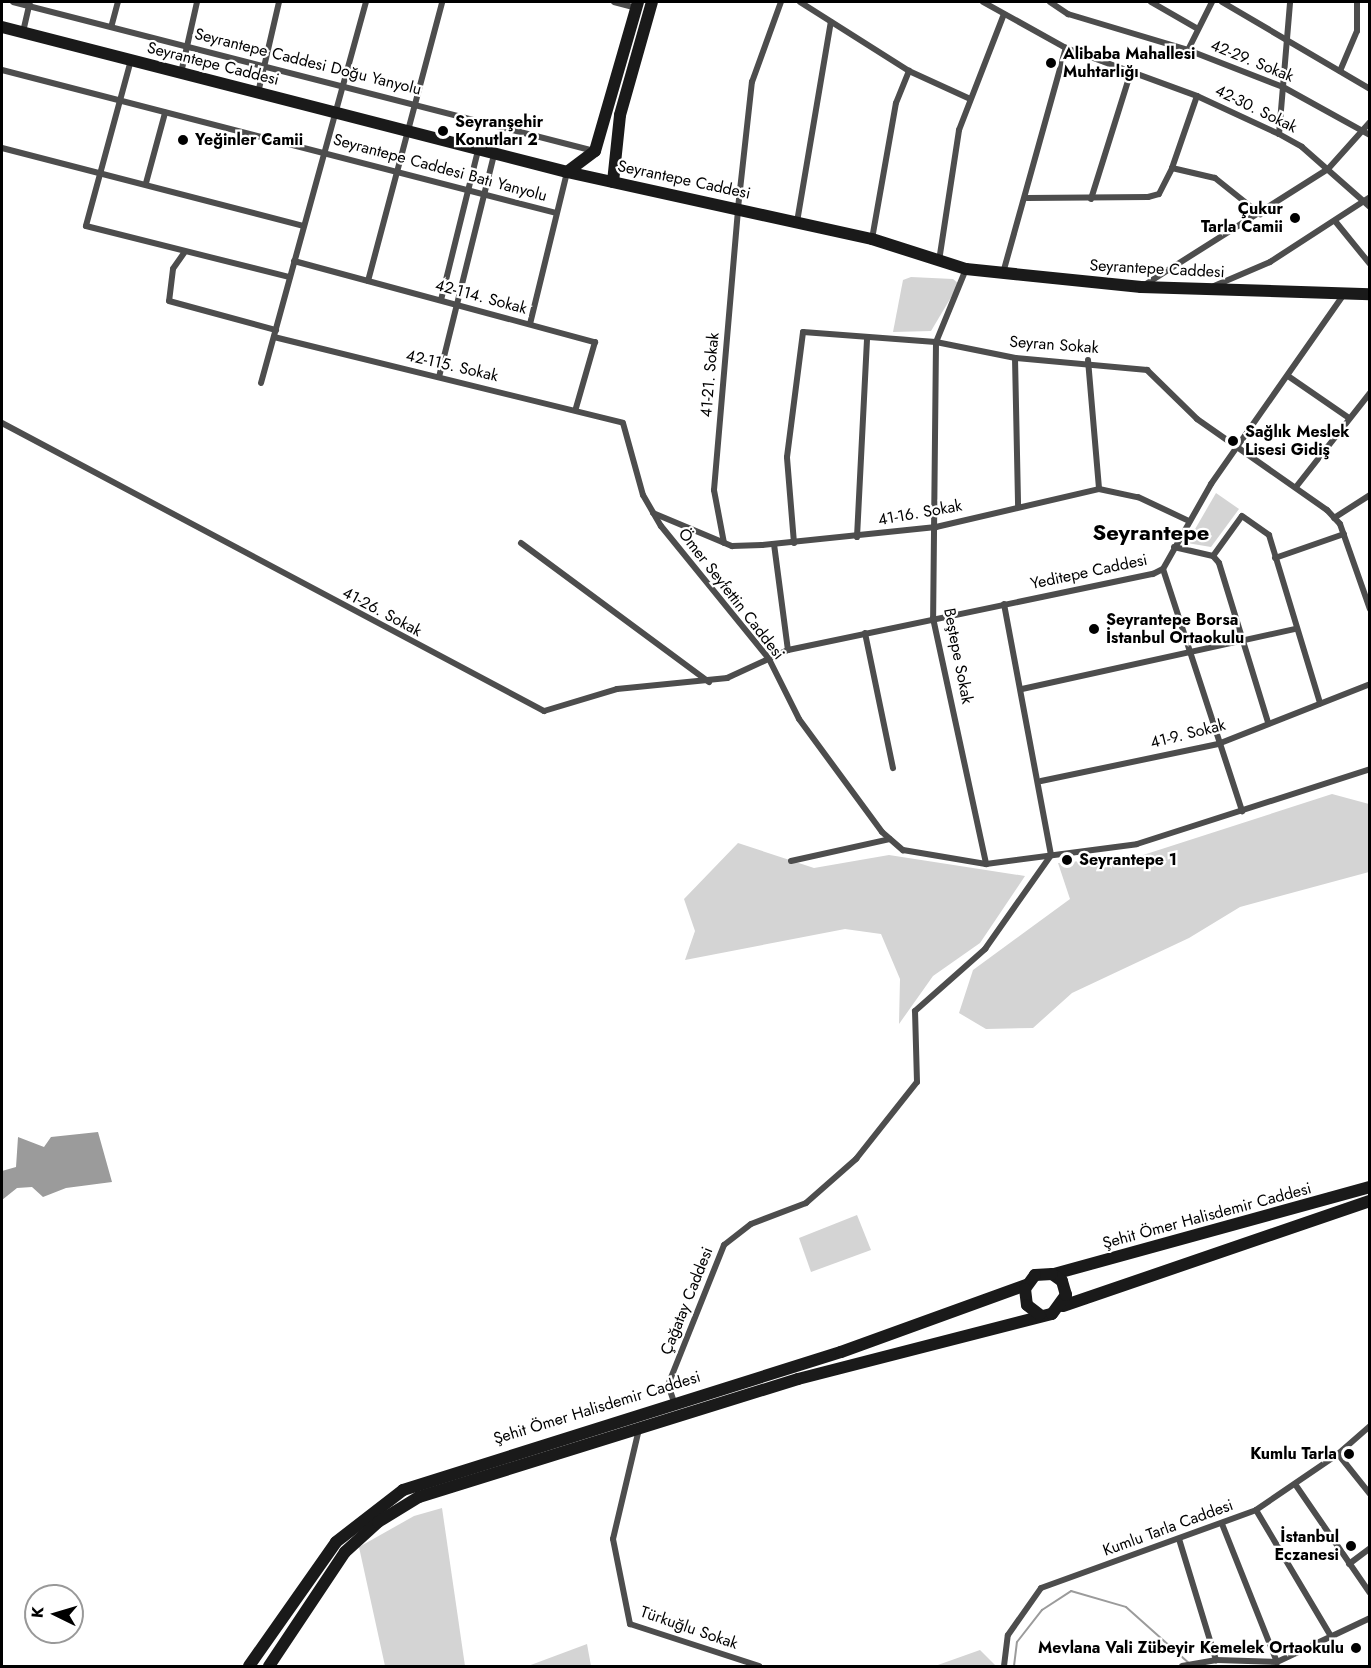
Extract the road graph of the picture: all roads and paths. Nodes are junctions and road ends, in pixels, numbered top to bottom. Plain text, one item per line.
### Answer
1 (13, 2) edge
2 (118, 2) edge
3 (197, 2) edge
4 (279, 2) edge
5 (366, 2) edge
6 (442, 2) edge
7 (614, 2) edge
8 (652, 2) edge
9 (781, 2) edge
10 (800, 2) edge
11 (983, 2) edge
12 (1050, 2) edge
13 (1151, 2) edge
14 (1212, 2) edge
15 (1222, 2) edge
16 (1290, 2) edge
17 (1357, 2) edge
18 (29, 4) edge
19 (637, 5) edge
20 (1004, 14) junction
21 (831, 21) junction
22 (112, 24) junction
23 (2, 27) edge
24 (1198, 29) junction
25 (23, 33) junction
26 (1286, 37) junction
27 (188, 45) junction
28 (1066, 48) junction
29 (1188, 50) junction
30 (131, 60) junction
31 (264, 66) junction
32 (2, 70) edge
33 (909, 71) junction
34 (1131, 71) junction
35 (1340, 71) junction
36 (181, 73) junction
37 (341, 86) junction
38 (1283, 87) junction
39 (1370, 89) edge
40 (258, 93) junction
41 (1197, 96) junction
42 (968, 98) junction
43 (120, 102) junction
44 (414, 103) junction
45 (334, 112) junction
46 (165, 113) junction
47 (1370, 122) edge
48 (407, 131) junction
49 (1279, 134) junction
50 (1367, 134) edge
51 (2, 148) edge
52 (324, 150) junction
53 (478, 150) junction
54 (595, 151) junction
55 (494, 154) junction
56 (1172, 168) junction
57 (1328, 169) junction
58 (100, 171) junction
59 (396, 171) junction
60 (567, 172) junction
61 (613, 182) junction
62 (146, 183) junction
63 (468, 190) junction
64 (484, 194) junction
65 (1370, 197) edge
66 (1027, 198) junction
67 (1091, 199) junction
68 (1362, 203) junction
69 (1370, 207) edge
70 (738, 208) junction
71 (556, 213) junction
72 (1260, 214) junction
73 (1335, 221) junction
74 (797, 222) junction
75 (303, 226) junction
76 (872, 239) junction
77 (184, 253) junction
78 (294, 261) junction
79 (939, 263) junction
80 (1370, 264) edge
81 (966, 269) junction
82 (1002, 276) junction
83 (289, 278) junction
84 (368, 281) junction
85 (1141, 287) junction
86 (1208, 288) junction
87 (1344, 293) junction
88 (1370, 294) edge
89 (441, 300) junction
90 (457, 304) junction
91 (530, 324) junction
92 (276, 330) junction
93 (867, 337) junction
94 (274, 338) junction
95 (936, 342) junction
96 (1015, 358) junction
97 (1088, 360) junction
98 (1288, 376) junction
99 (439, 377) junction
100 (261, 383) dead end
101 (1370, 393) edge
102 (576, 408) junction
103 (1349, 418) junction
104 (2, 423) edge
105 (623, 423) joint
106 (1237, 450) junction
107 (1296, 487) junction
108 (1099, 489) junction
109 (1370, 495) edge
110 (1018, 507) junction
111 (653, 513) junction
112 (1334, 518) junction
113 (1189, 521) junction
114 (936, 527) junction
115 (1344, 534) junction
116 (857, 537) junction
117 (522, 543) dead end
118 (724, 543) junction
119 (794, 543) junction
120 (774, 544) junction
121 (1174, 547) junction
122 (1213, 556) junction
123 (1275, 558) junction
124 (1163, 569) junction
125 (1004, 604) junction
126 (1369, 606) edge
127 (933, 618) junction
128 (1296, 628) junction
129 (865, 633) junction
130 (1245, 642) junction
131 (788, 650) junction
132 (1189, 652) junction
133 (769, 659) junction
134 (709, 682) junction
135 (1370, 684) edge
136 (1022, 689) junction
137 (1320, 703) junction
138 (1268, 722) junction
139 (1218, 744) junction
140 (893, 768) dead end
141 (1370, 769) edge
142 (1041, 781) junction
143 (1242, 811) junction
144 (890, 839) junction
145 (1051, 855) junction
146 (791, 861) dead end
147 (986, 864) junction
148 (1370, 1187) edge
149 (1370, 1201) edge
150 (1053, 1274) junction
151 (1026, 1285) junction
152 (1063, 1306) junction
153 (1040, 1314) junction
154 (674, 1402) junction
155 (639, 1426) junction
156 (1370, 1426) edge
157 (1338, 1455) junction
158 (1295, 1484) junction
159 (1369, 1493) edge
160 (1256, 1510) junction
161 (1222, 1524) junction
162 (1179, 1539) junction
163 (1370, 1548) edge
164 (1349, 1563) junction
165 (1370, 1593) edge
166 (1370, 1618) edge
167 (1332, 1638) junction
168 (1216, 1660) junction
169 (1277, 1662) junction
170 (249, 1666) edge
171 (269, 1666) edge
172 (759, 1666) edge
173 (1004, 1666) edge
174 (1183, 1666) edge

1 - 18 street, Seyrantepe Caddesi Doğu Yanyolu
2 - 22 street
3 - 27 street
4 - 31 street
5 - 37 street
6 - 44 street
7 - 19 street
8 - 61 main road
9 - 70 street, 41-21. Sokak
10 - 21 street
11 - 20 street, 42-30. Sokak
12 - 29 street, 42-29. Sokak
13 - 24 street
14 - 24 street
15 - 26 street
16 - 26 street
17 - 35 street
18 - 22 street, Seyrantepe Caddesi Doğu Yanyolu
18 - 25 street
19 - 54 main road
20 - 28 street, 42-30. Sokak
20 - 42 street
21 - 33 street
21 - 74 street
22 - 27 street, Seyrantepe Caddesi Doğu Yanyolu
23 - 25 main road, Seyrantepe Caddesi
24 - 29 street
25 - 30 main road, Seyrantepe Caddesi
26 - 35 street
26 - 38 street
27 - 31 street, Seyrantepe Caddesi Doğu Yanyolu
27 - 36 street
28 - 34 street, 42-30. Sokak
28 - 66 street
29 - 38 street, 42-29. Sokak
30 - 36 main road, Seyrantepe Caddesi
30 - 43 street
31 - 37 street, Seyrantepe Caddesi Doğu Yanyolu
31 - 40 street
32 - 43 street, Seyrantepe Caddesi Batı Yanyolu
33 - 42 street
33 - 76 street
34 - 41 street, 42-30. Sokak
34 - 67 street
35 - 39 street
36 - 40 main road, Seyrantepe Caddesi
37 - 44 street, Seyrantepe Caddesi Doğu Yanyolu
37 - 45 street
38 - 49 street
38 - 50 street, 42-29. Sokak
40 - 45 main road, Seyrantepe Caddesi
41 - 49 street, 42-30. Sokak
41 - 56 street
42 - 79 street
43 - 46 street, Seyrantepe Caddesi Batı Yanyolu
43 - 58 street
44 - 48 street
44 - 54 street, Seyrantepe Caddesi Doğu Yanyolu
45 - 48 main road, Seyrantepe Caddesi
45 - 52 street
46 - 52 street, Seyrantepe Caddesi Batı Yanyolu
46 - 62 street
47 - 50 street
48 - 53 main road, Seyrantepe Caddesi
48 - 59 street
49 - 57 street, 42-30. Sokak
50 - 57 street
51 - 58 street
52 - 59 street, Seyrantepe Caddesi Batı Yanyolu
52 - 75 street
53 - 55 main road, Seyrantepe Caddesi
53 - 63 street
54 - 60 main road
55 - 60 main road, Seyrantepe Caddesi
55 - 64 street
56 - 67 street
56 - 72 street
57 - 68 street, 42-30. Sokak
57 - 72 street
58 - 62 street
58 - 77 street
59 - 63 street, Seyrantepe Caddesi Batı Yanyolu
59 - 84 street
60 - 61 main road, Seyrantepe Caddesi
60 - 71 street
61 - 70 main road, Seyrantepe Caddesi
62 - 75 street
63 - 64 street, Seyrantepe Caddesi Batı Yanyolu
63 - 89 street
64 - 71 street, Seyrantepe Caddesi Batı Yanyolu
64 - 90 street
65 - 68 street
66 - 67 street
66 - 82 street
68 - 69 street, 42-30. Sokak
68 - 73 street
70 - 74 main road, Seyrantepe Caddesi
70 - 118 street, 41-21. Sokak
71 - 91 street
72 - 85 street
73 - 80 street
73 - 86 street
74 - 76 main road, Seyrantepe Caddesi
75 - 78 street
76 - 79 main road, Seyrantepe Caddesi
77 - 83 street
77 - 92 street
78 - 83 street
78 - 84 street, 42-114. Sokak
79 - 81 main road, Seyrantepe Caddesi
81 - 82 main road, Seyrantepe Caddesi
81 - 95 street
82 - 85 main road, Seyrantepe Caddesi
83 - 92 street
84 - 89 street, 42-114. Sokak
85 - 86 main road, Seyrantepe Caddesi
86 - 87 main road, Seyrantepe Caddesi
87 - 88 main road, Seyrantepe Caddesi
87 - 98 street, Yeditepe Caddesi
89 - 90 street, 42-114. Sokak
90 - 91 street, 42-114. Sokak
90 - 99 street
91 - 102 street, 42-114. Sokak
92 - 94 street
93 - 95 street, Seyran Sokak
93 - 116 street
93 - 119 street, Seyran Sokak
94 - 99 street, 42-115. Sokak
94 - 100 street
95 - 96 street, Seyran Sokak
95 - 114 street, Beştepe Sokak
96 - 97 street, Seyran Sokak
96 - 110 street
97 - 106 street, Seyran Sokak
97 - 108 street
98 - 103 street
98 - 106 street, Yeditepe Caddesi
99 - 102 street, 42-115. Sokak
101 - 103 street
102 - 105 street, 42-115. Sokak
103 - 107 street
104 - 134 street, 41-26. Sokak
105 - 111 street, Ömer Seyfettin Caddesi
106 - 107 street, Seyran Sokak
106 - 113 street, Yeditepe Caddesi
107 - 112 street, Seyran Sokak
108 - 110 street, 41-16. Sokak
108 - 113 street, 41-16. Sokak
109 - 112 street
110 - 114 street, 41-16. Sokak
111 - 118 street, 41-16. Sokak
111 - 133 street, Ömer Seyfettin Caddesi
112 - 115 street, Seyran Sokak
113 - 121 street, Yeditepe Caddesi
114 - 116 street, 41-16. Sokak
114 - 127 street, Beştepe Sokak
115 - 123 street
115 - 126 street, Seyran Sokak
116 - 119 street, 41-16. Sokak
117 - 134 street
118 - 120 street, 41-16. Sokak
119 - 120 street, 41-16. Sokak
120 - 131 street
121 - 122 street
121 - 124 street, Yeditepe Caddesi
122 - 123 street
122 - 130 street
123 - 128 street
124 - 125 street, Yeditepe Caddesi
124 - 132 street
125 - 127 street, Yeditepe Caddesi
125 - 136 street
127 - 129 street, Yeditepe Caddesi
127 - 147 street, Beştepe Sokak
128 - 130 street
128 - 137 street
129 - 131 street, Yeditepe Caddesi
129 - 140 street
130 - 132 street
130 - 138 street
131 - 133 street, Yeditepe Caddesi
132 - 136 street
132 - 139 street
133 - 134 street, 41-26. Sokak
133 - 144 street, Ömer Seyfettin Caddesi
135 - 137 street, 41-9. Sokak
136 - 142 street
137 - 138 street, 41-9. Sokak
138 - 139 street, 41-9. Sokak
139 - 142 street, 41-9. Sokak
139 - 143 street
141 - 143 street, Ömer Seyfettin Caddesi
142 - 145 street
143 - 145 street, Ömer Seyfettin Caddesi
144 - 146 street
144 - 147 street, Ömer Seyfettin Caddesi
145 - 147 street, Ömer Seyfettin Caddesi
145 - 154 street, Çağatay Caddesi
148 - 150 main road, Şehit Ömer Halisdemir Caddesi
149 - 152 main road, Şehit Ömer Halisdemir Caddesi
150 - 151 main road
150 - 152 main road
151 - 153 main road
151 - 154 main road, Şehit Ömer Halisdemir Caddesi
152 - 153 main road
153 - 155 main road, Şehit Ömer Halisdemir Caddesi
154 - 170 main road, Şehit Ömer Halisdemir Caddesi
155 - 171 main road, Şehit Ömer Halisdemir Caddesi
155 - 172 street, Türkuğlu Sokak
156 - 157 street, Kumlu Tarla Caddesi
157 - 158 street, Kumlu Tarla Caddesi
157 - 159 street
158 - 160 street, Kumlu Tarla Caddesi
158 - 164 street
160 - 161 street, Kumlu Tarla Caddesi
160 - 167 street
161 - 162 street, Kumlu Tarla Caddesi
161 - 169 street
162 - 168 street
162 - 173 street, Kumlu Tarla Caddesi
163 - 164 street
164 - 165 street
166 - 167 street
167 - 169 street
168 - 169 street
168 - 174 street

